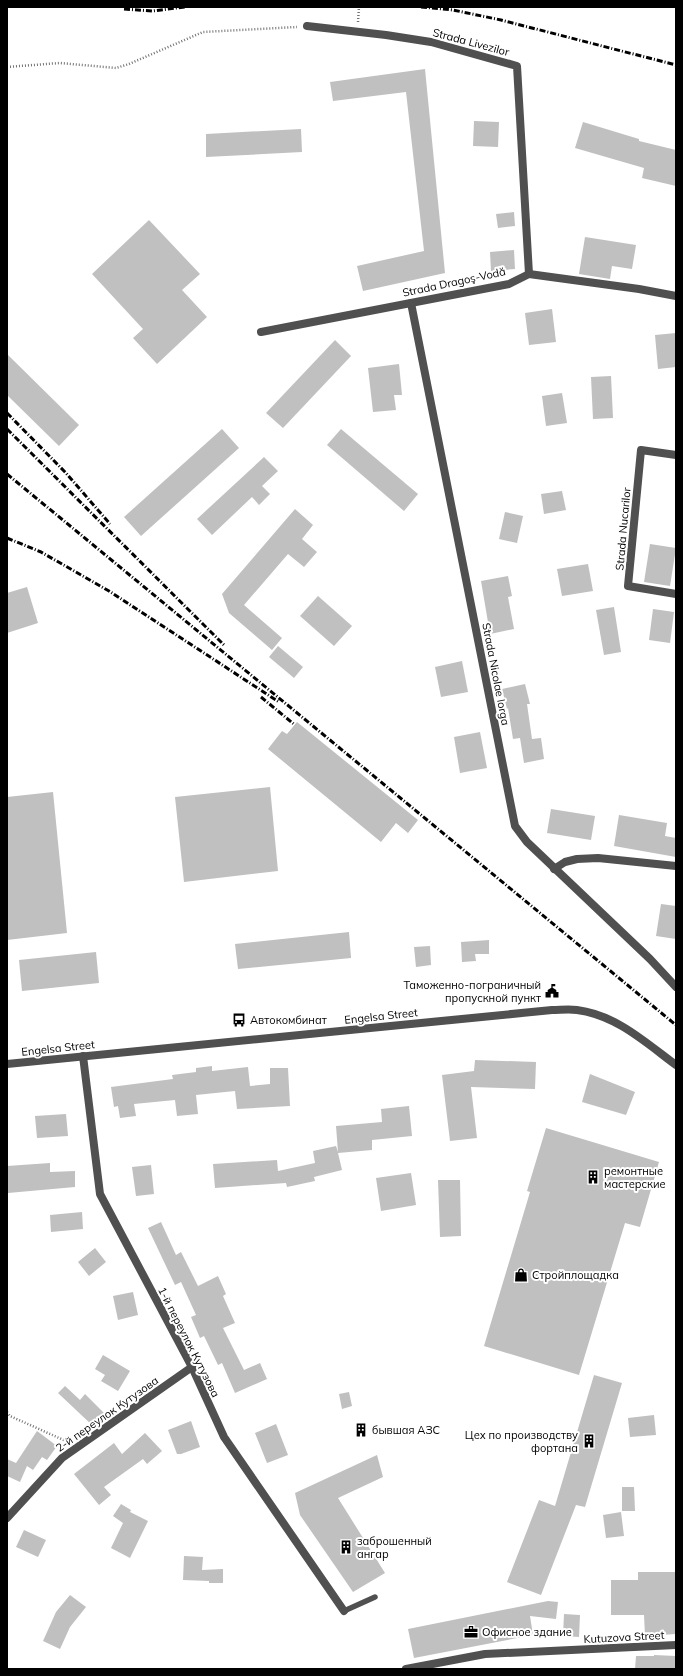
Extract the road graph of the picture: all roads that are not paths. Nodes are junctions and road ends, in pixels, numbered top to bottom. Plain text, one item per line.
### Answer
1 (308, 26) road end
2 (529, 274) junction
3 (676, 296) edge
4 (411, 303) junction
5 (261, 332) dead end
6 (676, 455) edge
7 (676, 594) edge
8 (676, 866) edge
9 (554, 868) junction
10 (676, 987) edge
11 (83, 1056) junction
12 (7, 1064) edge
13 (676, 1065) edge
14 (192, 1367) junction
15 (7, 1518) edge
16 (375, 1597) dead end
17 (344, 1611) joint
18 (676, 1645) edge
19 (406, 1669) edge

1 - 2 street, Strada Livezilor
2 - 3 street
2 - 4 street, Strada Dragoş-Vodă
4 - 5 street, Strada Dragoş-Vodă
4 - 9 street, Strada Nicolae Iorga
6 - 7 street, Strada Nucarilor
8 - 9 street
9 - 10 street, Strada Nicolae Iorga
11 - 12 street, Engelsa Street
11 - 13 street, Engelsa Street
11 - 14 street, 1-й переулок Кутузова
14 - 15 street, 2-й переулок Кутузова
14 - 17 street, 1-й переулок Кутузова
16 - 17 lane
18 - 19 street, Kutuzova Street

